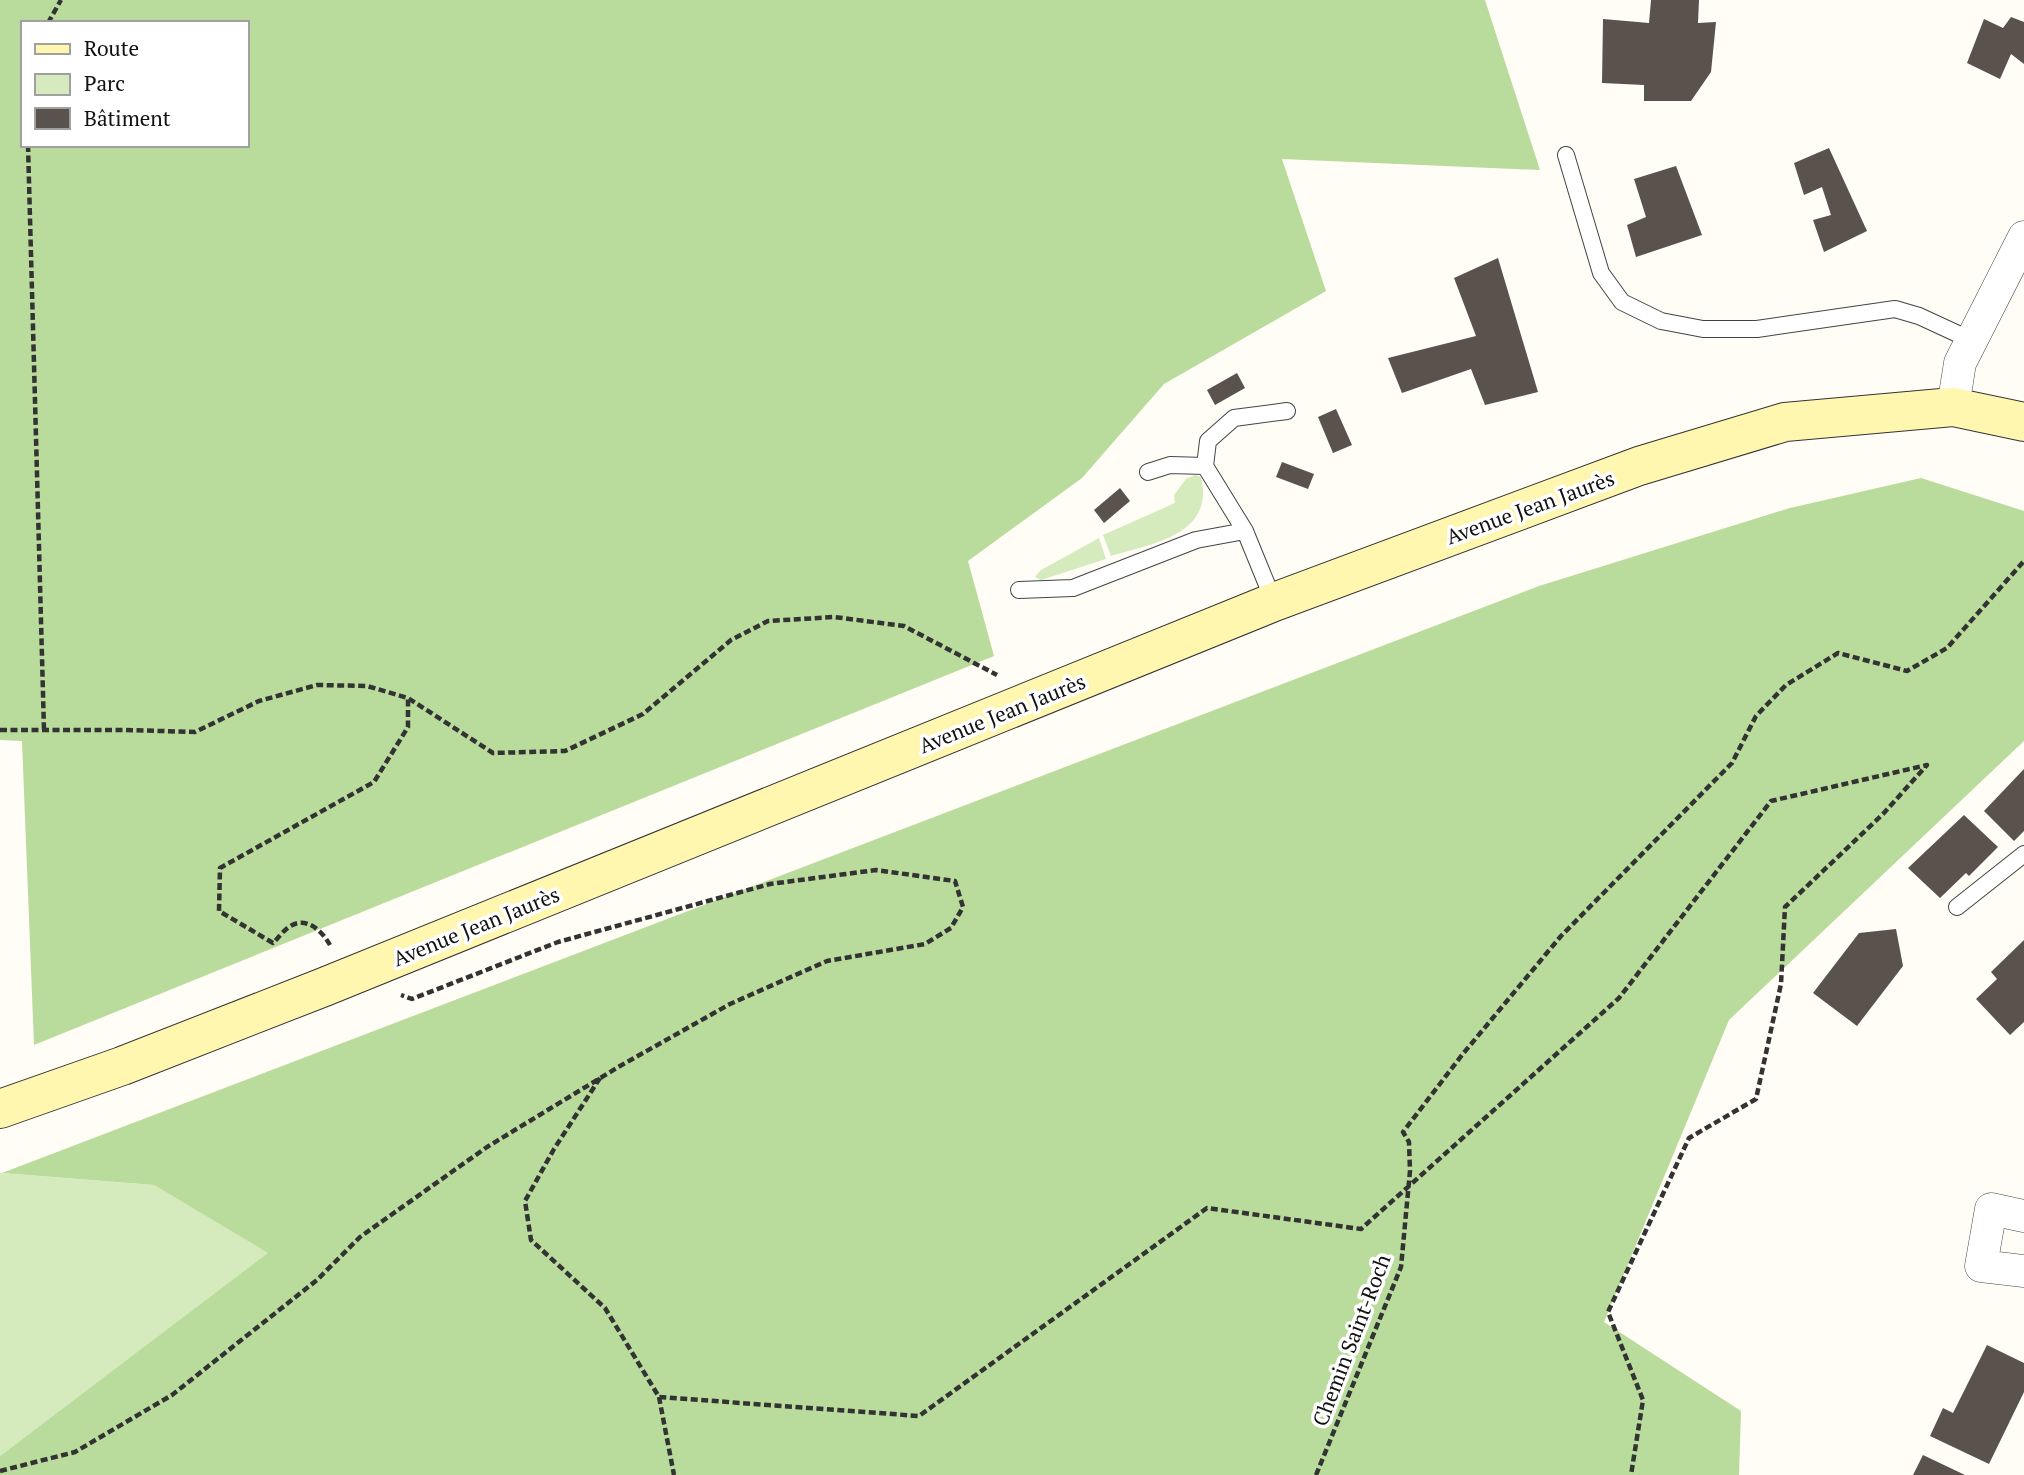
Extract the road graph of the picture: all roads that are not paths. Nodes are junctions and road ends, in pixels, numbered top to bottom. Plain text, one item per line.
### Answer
1 (1566, 155) dead end
2 (2024, 237) edge
3 (1971, 340) junction
4 (1953, 407) junction
5 (1287, 411) dead end
6 (2024, 422) edge
7 (1205, 466) junction
8 (1147, 472) dead end
9 (1245, 531) junction
10 (1020, 590) dead end
11 (1274, 602) junction
12 (2024, 855) edge
13 (1957, 907) dead end
14 (0, 1109) edge
15 (2024, 1216) edge
16 (2024, 1271) edge

1 - 3 lane
2 - 3 street
3 - 4 street
4 - 6 main road, Avenue Jean Jaurès
4 - 11 main road, Avenue Jean Jaurès
5 - 7 lane
7 - 8 lane
7 - 9 lane
9 - 10 lane
9 - 11 lane
11 - 14 main road, Avenue Jean Jaurès
12 - 13 lane
15 - 16 street

